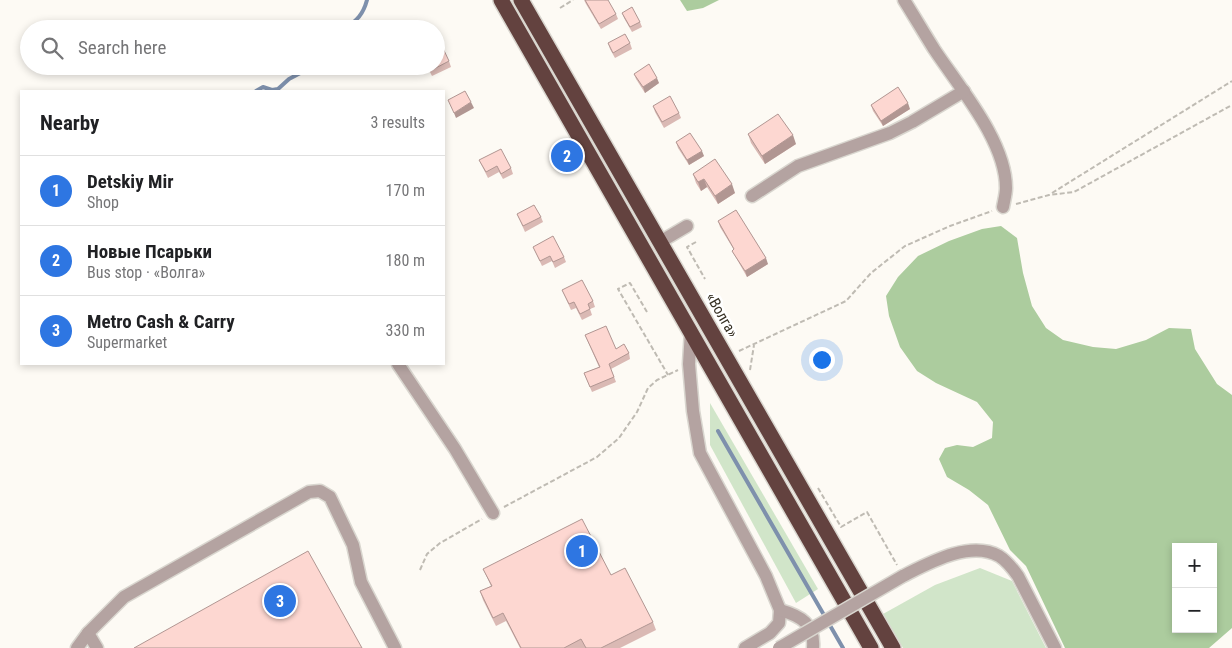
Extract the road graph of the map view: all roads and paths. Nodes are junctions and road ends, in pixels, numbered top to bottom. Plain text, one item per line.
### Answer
1 (501, 0) edge
2 (521, 0) edge
3 (573, 0) edge
4 (904, 0) edge
5 (560, 8) dead end
6 (1232, 81) edge
7 (964, 91) junction
8 (1232, 105) edge
9 (1049, 195) junction
10 (752, 196) dead end
11 (1003, 207) junction
12 (687, 226) dead end
13 (660, 242) junction
14 (696, 242) dead end
15 (705, 279) dead end
16 (647, 312) dead end
17 (691, 330) junction
18 (754, 344) junction
19 (726, 358) junction
20 (689, 364) junction
21 (399, 365) edge
22 (668, 374) junction
23 (750, 374) dead end
24 (816, 484) dead end
25 (493, 513) junction
26 (420, 570) dead end
27 (902, 573) junction
28 (780, 610) junction
29 (88, 633) junction
30 (77, 648) edge
31 (97, 648) edge
32 (395, 648) edge
33 (744, 648) edge
34 (779, 648) edge
35 (814, 648) edge
36 (871, 648) edge
37 (893, 648) edge
38 (1055, 648) edge

1 - 17 highway
2 - 13 highway, «Волга»
3 - 5 path
4 - 7 street
6 - 9 path
7 - 10 street
7 - 11 street
8 - 9 path
9 - 11 path
11 - 18 path
12 - 13 street
13 - 19 highway, «Волга»
14 - 15 path
16 - 22 path
17 - 20 street
17 - 36 highway
18 - 19 path
18 - 23 path
19 - 37 highway, «Волга»
20 - 22 path
20 - 28 street
21 - 25 street
22 - 25 path
24 - 27 path
25 - 26 path
27 - 34 street, bridge
27 - 38 street
28 - 33 street
28 - 35 street
29 - 30 street
29 - 31 street
29 - 32 street

